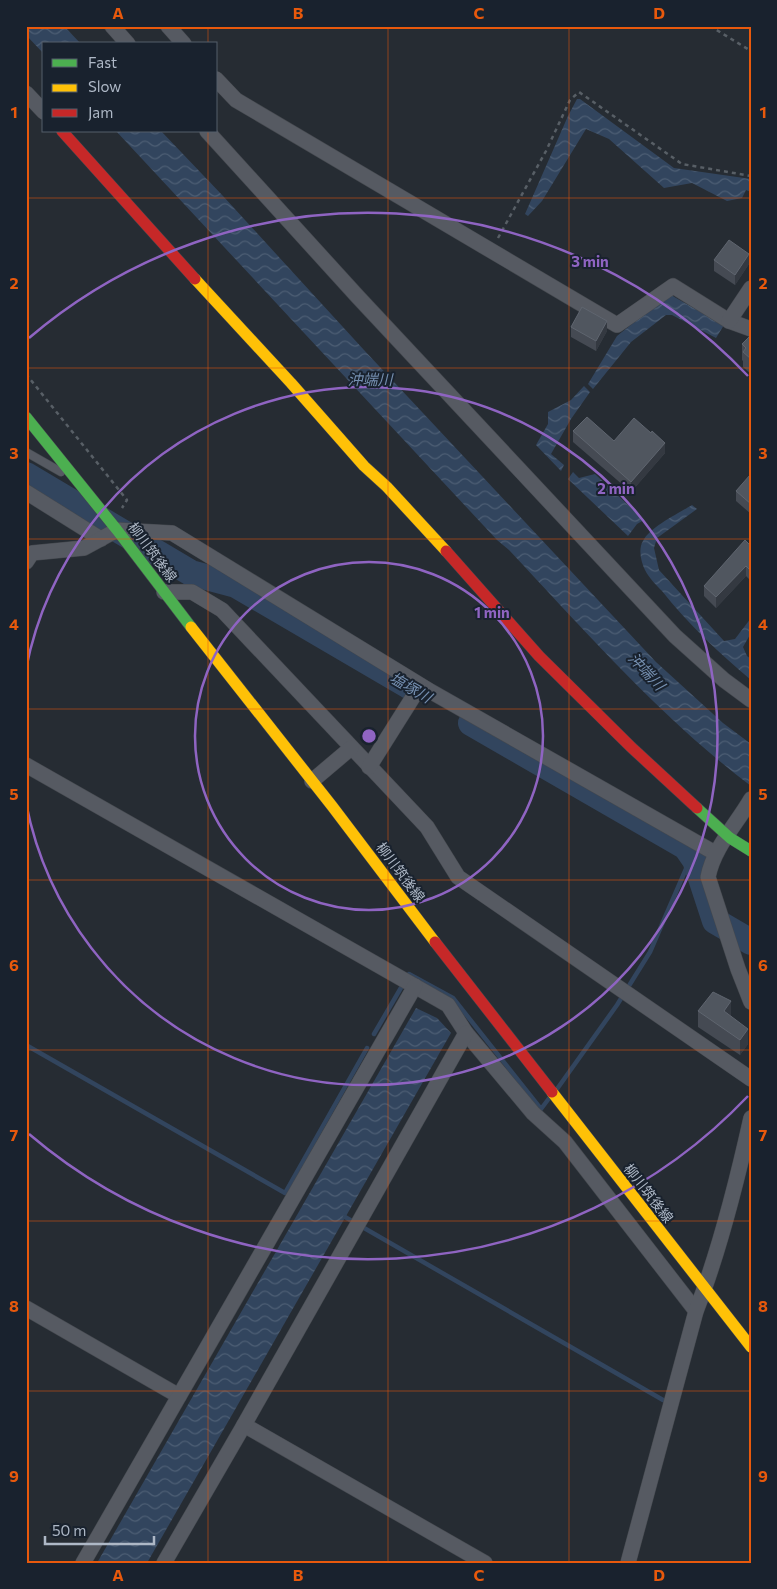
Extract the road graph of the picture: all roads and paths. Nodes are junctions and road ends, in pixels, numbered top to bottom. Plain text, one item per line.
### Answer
1 (112, 26) edge
2 (168, 26) edge
3 (710, 26) edge
4 (126, 42) edge
5 (182, 42) edge
6 (751, 50) edge
7 (218, 80) edge
8 (26, 93) edge
9 (42, 110) edge
10 (63, 132) edge
11 (208, 132) edge
12 (751, 176) edge
13 (491, 250) junction
14 (751, 288) edge
15 (730, 321) junction
16 (751, 329) edge
17 (26, 374) edge
18 (26, 417) edge
19 (26, 452) edge
20 (77, 481) junction
21 (26, 492) edge
22 (114, 527) junction
23 (100, 539) junction
24 (26, 562) edge
25 (164, 592) junction
26 (420, 686) junction
27 (751, 700) edge
28 (351, 748) junction
29 (26, 765) edge
30 (369, 767) junction
31 (312, 781) junction
32 (748, 804) edge
33 (728, 835) junction
34 (751, 851) edge
35 (715, 853) junction
36 (414, 986) junction
37 (751, 1002) edge
38 (466, 1033) junction
39 (751, 1079) edge
40 (751, 1118) edge
41 (745, 1171) edge
42 (704, 1289) junction
43 (26, 1308) edge
44 (696, 1311) junction
45 (751, 1347) edge
46 (179, 1396) junction
47 (244, 1425) junction
48 (83, 1563) edge
49 (164, 1563) edge
50 (485, 1563) edge
51 (628, 1563) edge

1 - 4 street
2 - 5 street
3 - 6 path
7 - 13 street
8 - 9 street
10 - 33 main road
11 - 27 street
12 - 13 path
13 - 15 street
14 - 15 street
15 - 16 street
17 - 22 path
18 - 20 main road, 柳川筑後線
19 - 20 lane
20 - 22 main road, 柳川筑後線
21 - 23 street
22 - 23 street
22 - 25 main road, 柳川筑後線
22 - 26 street
23 - 24 street
25 - 28 street
25 - 31 main road, 柳川筑後線
26 - 30 street
26 - 35 street
28 - 30 street
28 - 31 street
29 - 36 street
30 - 39 street
31 - 42 main road, 柳川筑後線
32 - 33 street
33 - 34 main road
33 - 35 street
35 - 37 street
36 - 38 street
36 - 46 street
38 - 44 street
38 - 47 street
40 - 41 street
41 - 42 street
42 - 44 street
42 - 45 main road, 柳川筑後線
43 - 46 street
44 - 51 street
46 - 48 street
47 - 49 street
47 - 50 street

